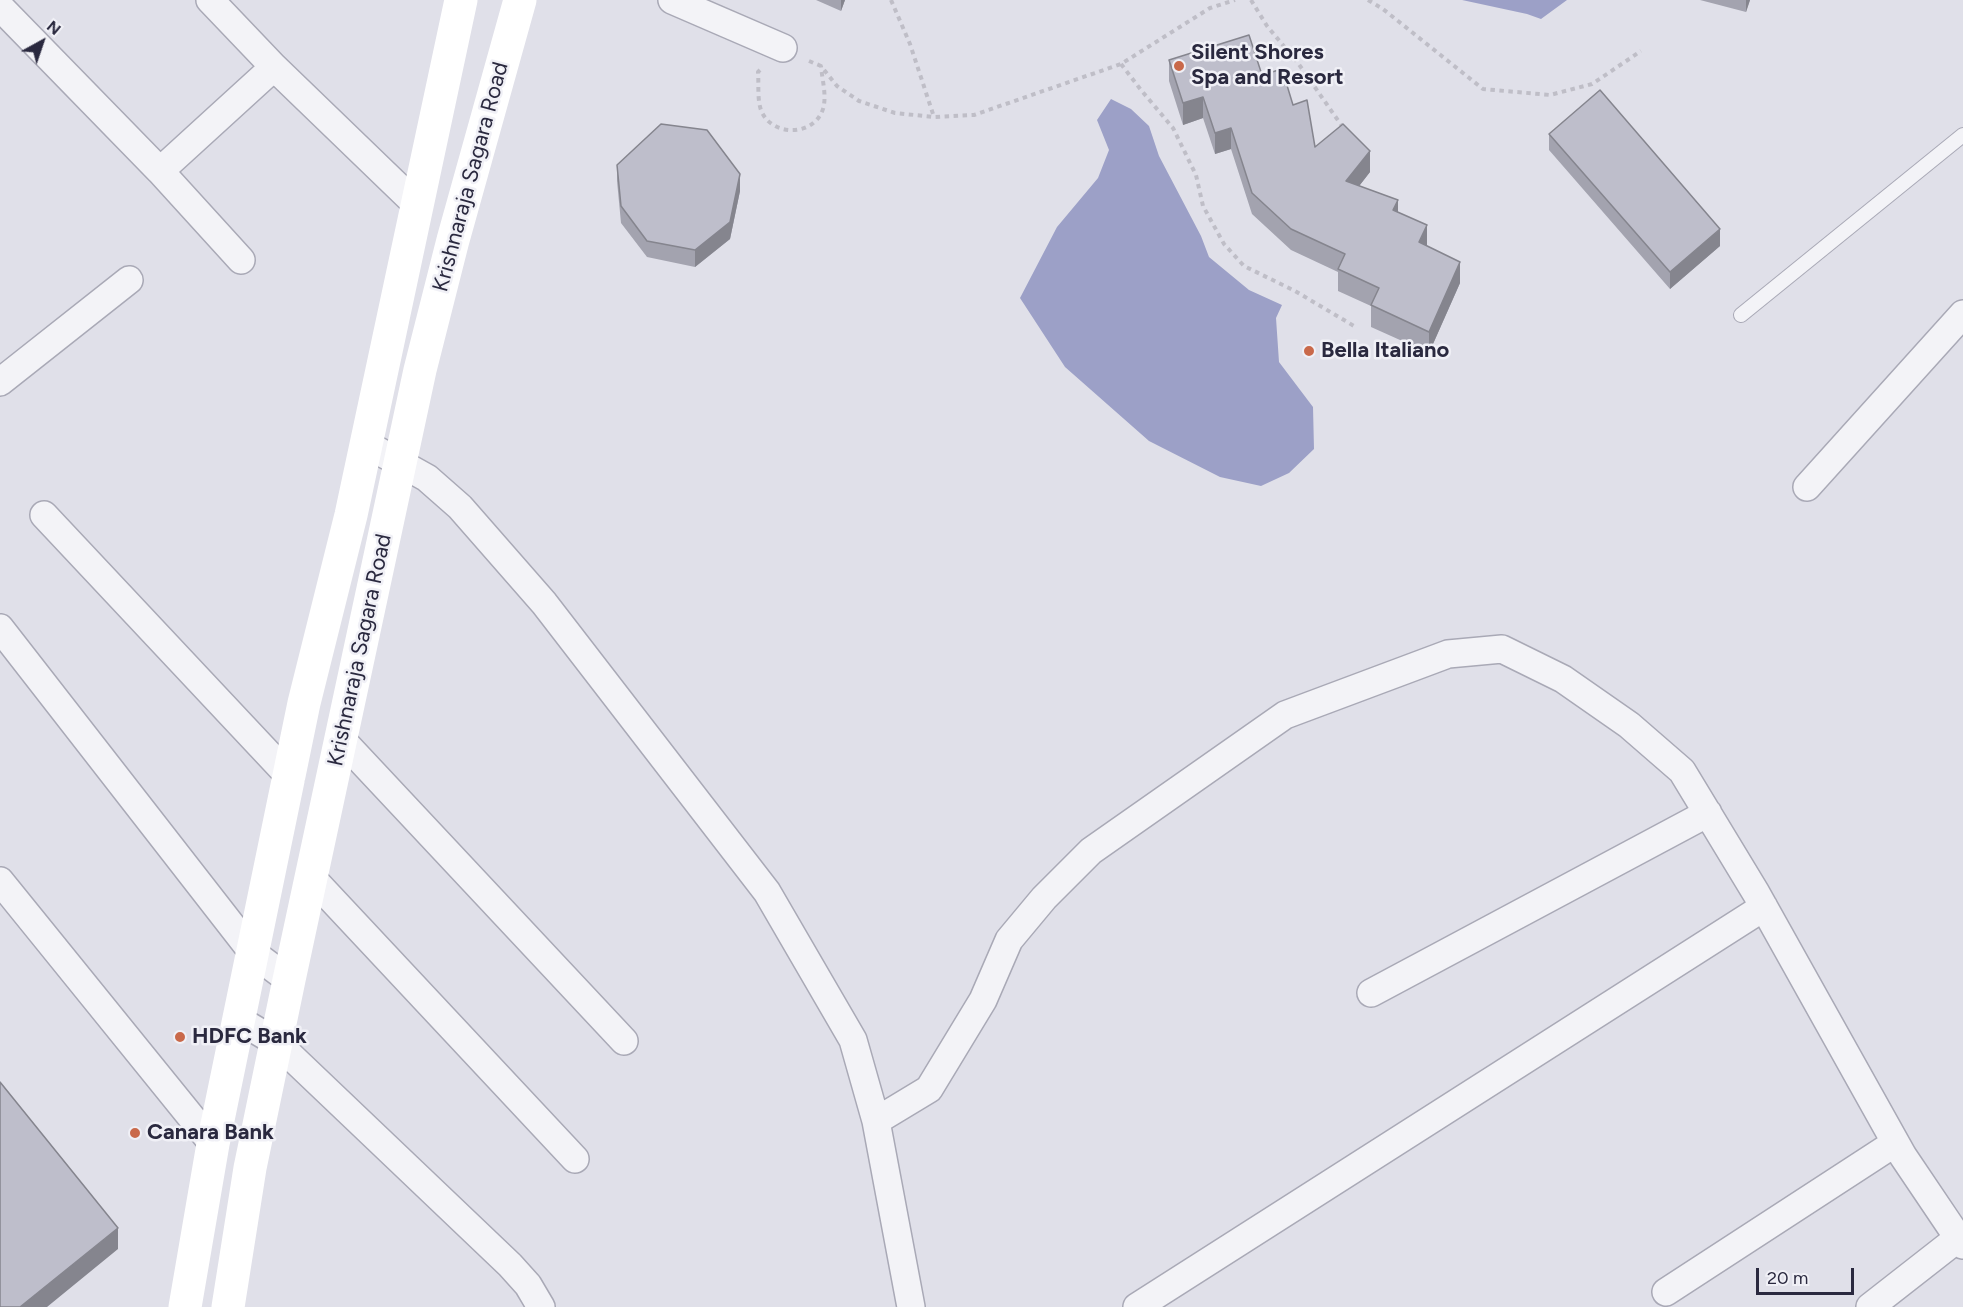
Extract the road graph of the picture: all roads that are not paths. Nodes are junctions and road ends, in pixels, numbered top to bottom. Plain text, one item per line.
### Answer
1 (210, 0) edge
2 (461, 0) edge
3 (520, 0) edge
4 (672, 0) edge
5 (0, 7) edge
6 (783, 48) road end
7 (274, 67) junction
8 (1963, 135) edge
9 (160, 171) junction
10 (418, 206) junction
11 (241, 260) dead end
12 (129, 280) dead end
13 (1963, 314) edge
14 (1741, 315) dead end
15 (0, 382) edge
16 (366, 444) junction
17 (400, 462) junction
18 (1807, 487) dead end
19 (44, 515) dead end
20 (0, 628) edge
21 (341, 739) junction
22 (290, 777) junction
23 (1708, 813) junction
24 (311, 877) junction
25 (0, 881) edge
26 (1764, 907) junction
27 (253, 953) junction
28 (288, 980) junction
29 (1371, 993) dead end
30 (239, 1020) junction
31 (624, 1041) dead end
32 (276, 1042) junction
33 (876, 1121) junction
34 (1895, 1143) junction
35 (213, 1144) junction
36 (575, 1159) dead end
37 (1960, 1242) edge
38 (1665, 1292) dead end
39 (185, 1307) edge
40 (228, 1307) edge
41 (541, 1307) edge
42 (911, 1307) edge
43 (1137, 1307) edge
44 (1870, 1307) edge

1 - 7 street
2 - 10 main road, Krishnaraja Sagara Road
3 - 17 main road, Krishnaraja Sagara Road
4 - 6 street
5 - 9 street
7 - 9 street
7 - 10 street
8 - 14 lane
9 - 11 street
10 - 16 main road, Krishnaraja Sagara Road
12 - 15 street
13 - 18 street
16 - 17 street
16 - 22 main road, Krishnaraja Sagara Road
17 - 21 main road, Krishnaraja Sagara Road
17 - 33 street
19 - 22 street
20 - 27 street
21 - 24 main road, Krishnaraja Sagara Road
21 - 31 street
22 - 27 main road, Krishnaraja Sagara Road
23 - 26 street
23 - 29 street
23 - 33 street
24 - 28 main road, Krishnaraja Sagara Road
24 - 36 street
25 - 35 street
26 - 34 street
26 - 43 street
27 - 28 street
27 - 30 main road, Krishnaraja Sagara Road
28 - 32 main road, Krishnaraja Sagara Road
30 - 32 street
30 - 35 main road, Krishnaraja Sagara Road
32 - 40 main road, Krishnaraja Sagara Road
32 - 41 street
33 - 42 street
34 - 37 street
34 - 38 street
35 - 39 main road, Krishnaraja Sagara Road
37 - 44 street

